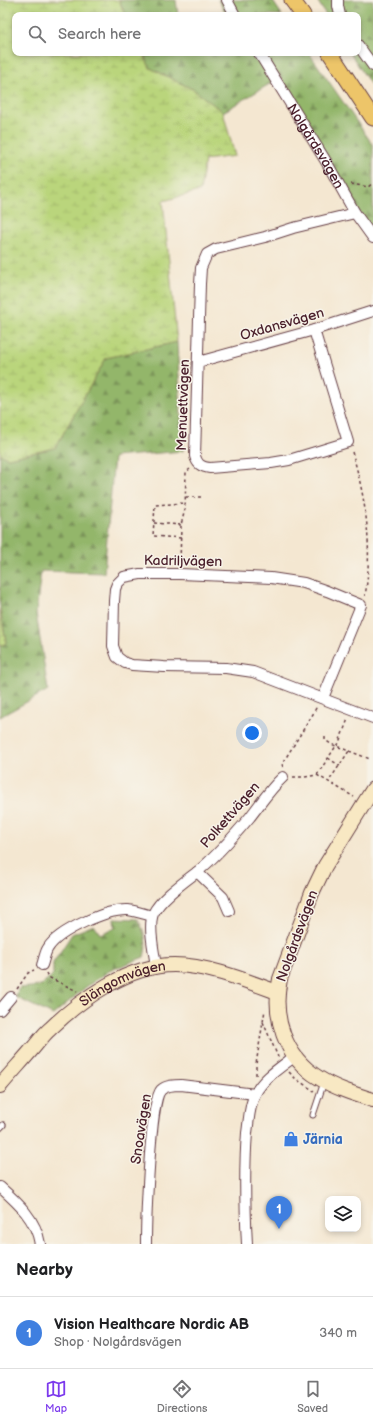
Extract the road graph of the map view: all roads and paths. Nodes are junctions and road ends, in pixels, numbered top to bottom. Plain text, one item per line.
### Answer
1 (227, 0) edge
2 (292, 0) edge
3 (338, 0) edge
4 (234, 12) edge
5 (302, 12) edge
6 (339, 12) edge
7 (361, 50) edge
8 (261, 56) edge
9 (332, 56) edge
10 (373, 66) edge
11 (373, 118) edge
12 (373, 183) edge
13 (339, 184) junction
14 (355, 213) junction
15 (373, 238) edge
16 (373, 311) edge
17 (314, 330) junction
18 (198, 362) junction
19 (348, 442) junction
20 (198, 463) junction
21 (186, 497) junction
22 (203, 497) dead end
23 (185, 502) junction
24 (368, 509) dead end
25 (154, 523) junction
26 (181, 525) junction
27 (181, 538) junction
28 (371, 570) dead end
29 (180, 574) junction
30 (361, 606) junction
31 (323, 698) junction
32 (351, 710) junction
33 (373, 718) edge
34 (325, 737) dead end
35 (336, 746) junction
36 (349, 751) junction
37 (328, 758) junction
38 (370, 759) dead end
39 (340, 766) junction
40 (317, 774) junction
41 (283, 777) junction
42 (330, 782) junction
43 (373, 789) edge
44 (360, 800) dead end
45 (198, 872) junction
46 (229, 911) dead end
47 (152, 916) junction
48 (42, 965) junction
49 (156, 966) junction
50 (277, 992) junction
51 (82, 994) dead end
52 (11, 997) joint
53 (265, 1009) dead end
54 (0, 1010) edge
55 (295, 1056) junction
56 (324, 1081) junction
57 (0, 1086) edge
58 (258, 1090) junction
59 (373, 1100) edge
60 (313, 1115) dead end
61 (0, 1186) edge
62 (40, 1244) edge
63 (146, 1244) edge
64 (247, 1244) edge

1 - 4 street
2 - 5 main road
3 - 6 street
7 - 10 street
8 - 13 street, Nolgårdsvägen
9 - 11 main road
12 - 13 path
13 - 14 street, Nolgårdsvägen
14 - 15 street, Nolgårdsvägen
14 - 18 street, Menuettvägen
16 - 17 street, Oxdansvägen
17 - 18 street, Oxdansvägen
17 - 19 street
18 - 20 street, Menuettvägen
19 - 20 street, Menuettvägen
19 - 24 path
20 - 21 path
21 - 22 path
21 - 23 path
23 - 25 path
23 - 26 path
25 - 26 path
25 - 27 path
26 - 27 path
27 - 29 path
28 - 30 path
29 - 30 street, Kadriljvägen
29 - 31 street, Kadriljvägen
30 - 31 street
31 - 32 street, Kadriljvägen
31 - 41 path
32 - 33 street, Kadriljvägen
32 - 35 path
34 - 35 path
35 - 36 path
35 - 37 path
36 - 38 path
36 - 39 path
37 - 39 path
37 - 40 path
39 - 42 path
40 - 41 path
40 - 42 path
41 - 45 street, Polkettvägen
42 - 44 path
43 - 50 street, Nolgårdsvägen
45 - 46 street
45 - 47 street, Polkettvägen
47 - 48 street
47 - 49 street
48 - 51 path
48 - 52 path
49 - 50 street, Slängomvägen
49 - 57 street, Slängomvägen
50 - 55 street, Nolgårdsvägen
52 - 54 street
53 - 58 path
55 - 56 street, Nolgårdsvägen
55 - 58 street
56 - 59 street, Nolgårdsvägen
56 - 60 lane
58 - 63 street, Snoavägen
58 - 64 street
61 - 62 street

